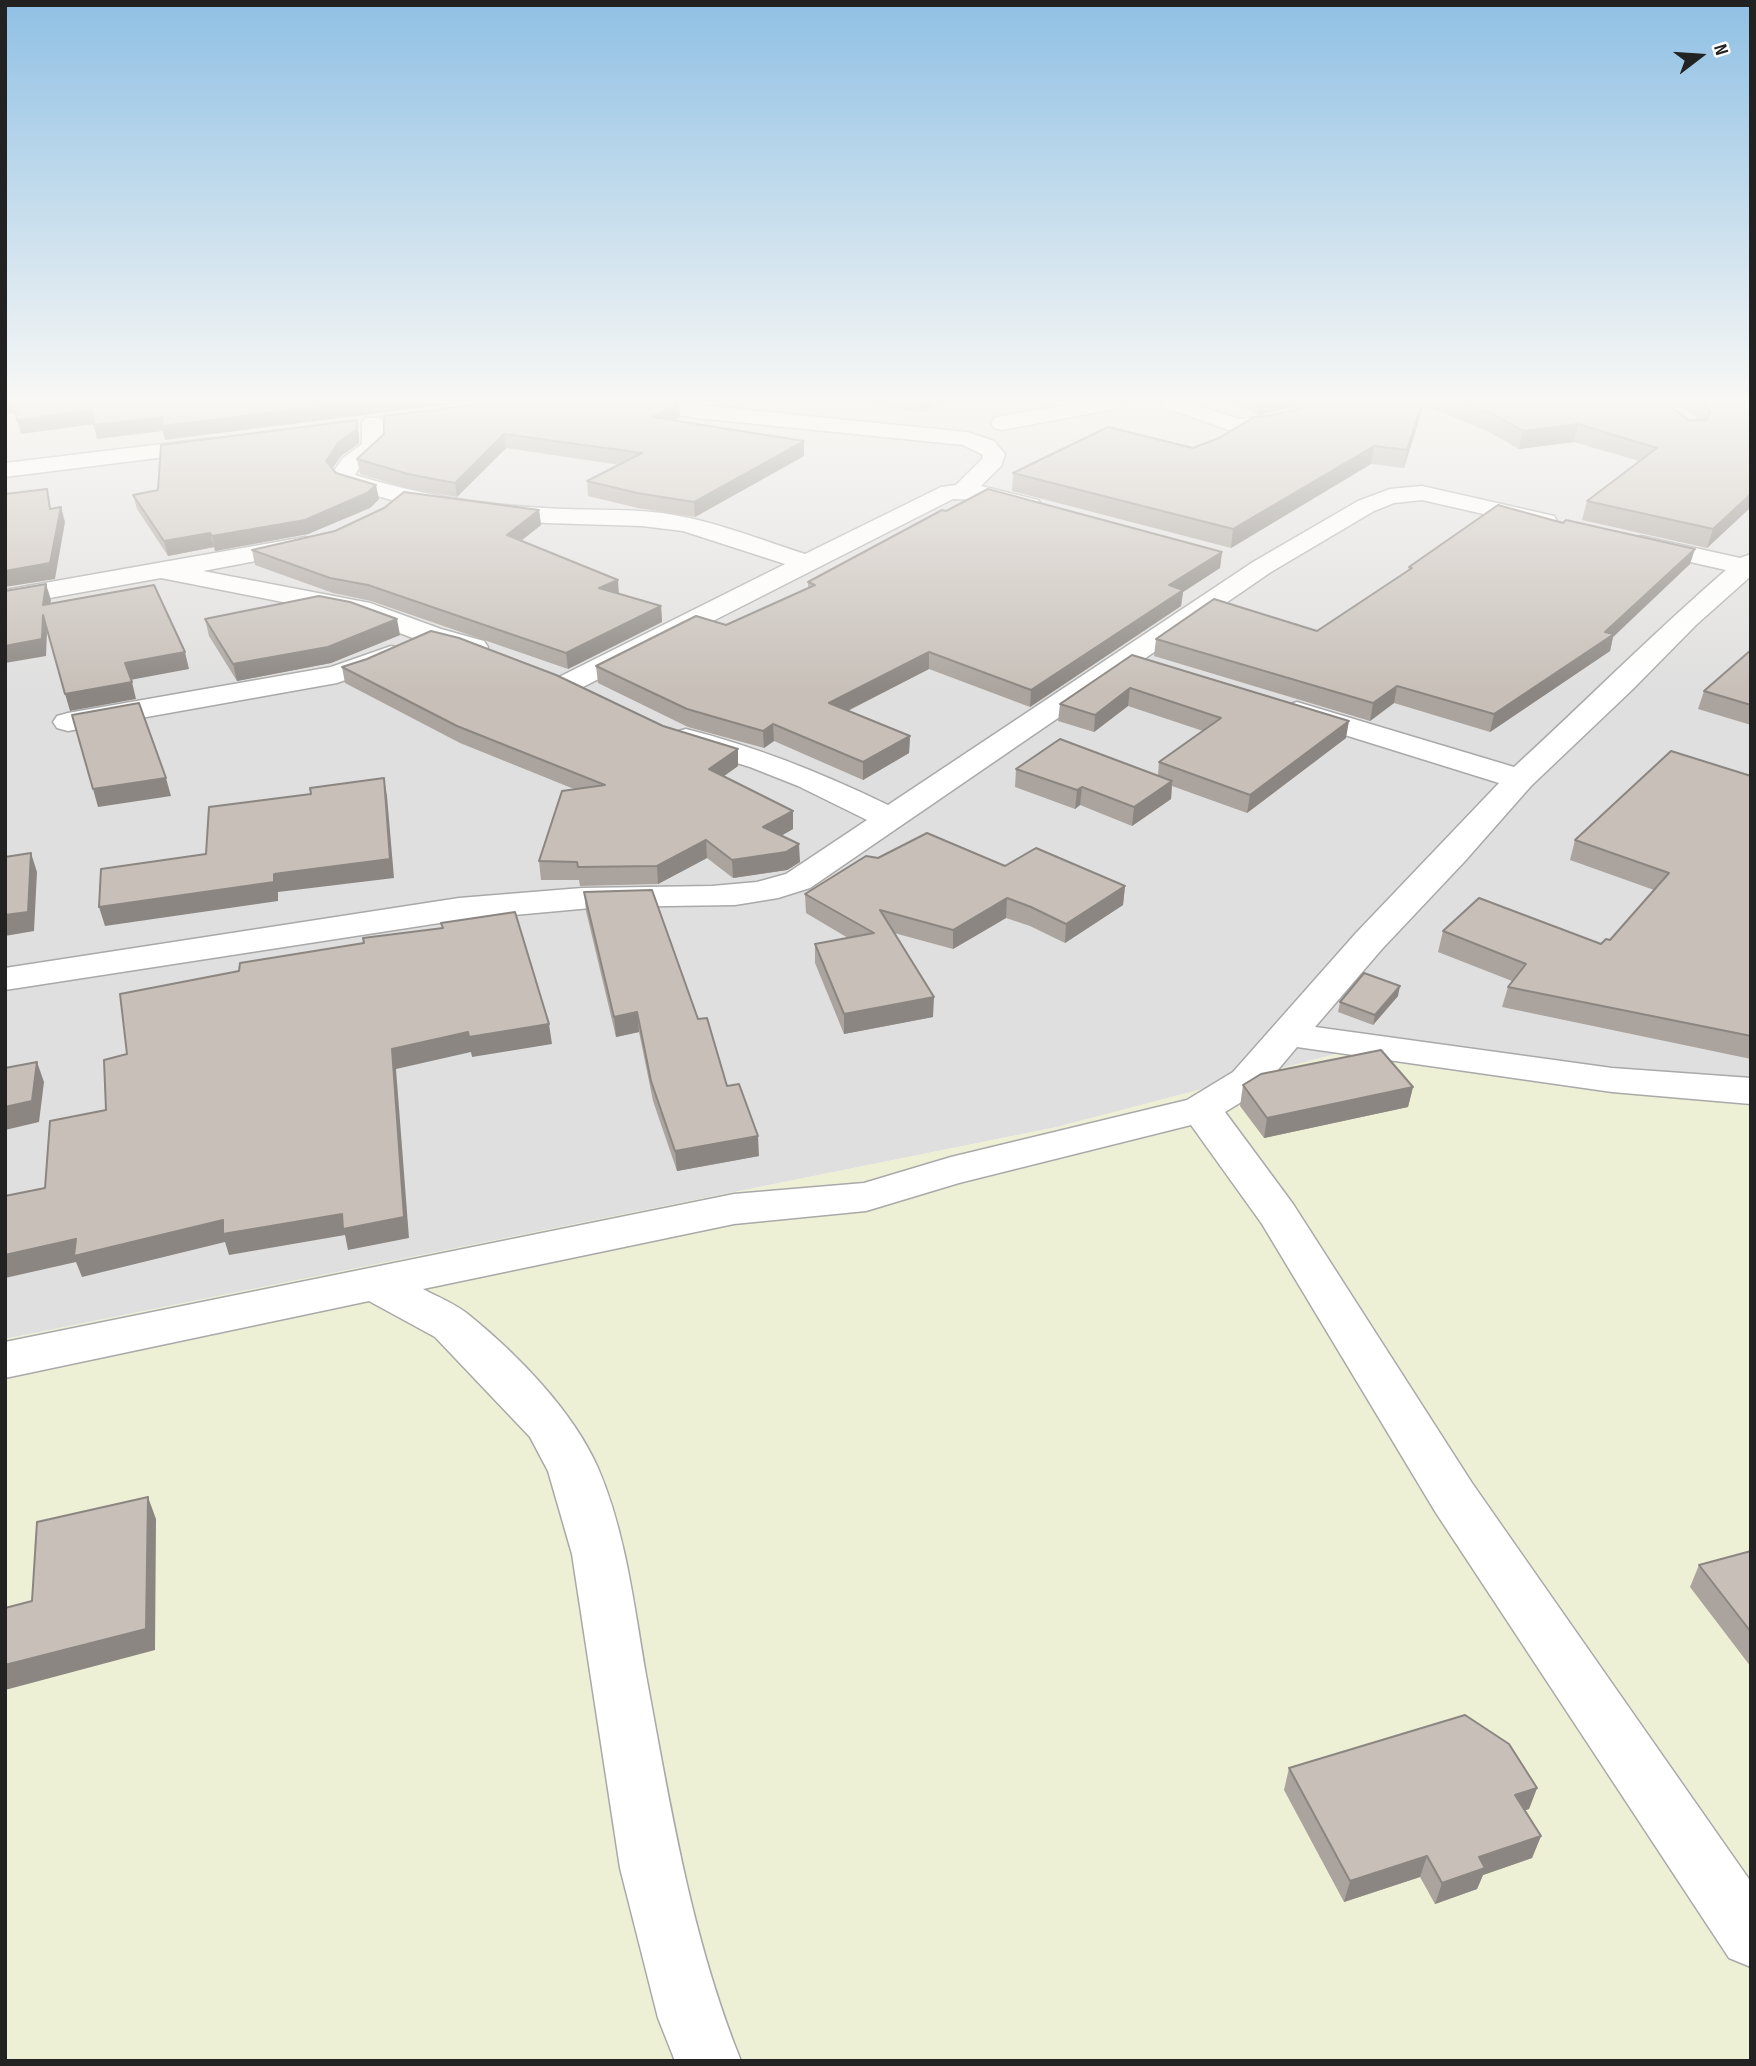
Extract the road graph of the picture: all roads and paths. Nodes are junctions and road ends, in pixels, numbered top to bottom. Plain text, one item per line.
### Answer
1 (397, 499) edge
2 (432, 499) edge
3 (934, 499) edge
4 (1003, 499) edge
5 (1382, 499) edge
6 (1453, 499) edge
7 (1051, 511) edge
8 (380, 515) edge
9 (1577, 529) edge
10 (330, 539) edge
11 (1618, 539) edge
12 (808, 564) junction
13 (1748, 564) edge
14 (163, 571) junction
15 (5, 598) edge
16 (431, 635) junction
17 (498, 655) edge
18 (1125, 659) junction
19 (1164, 671) edge
20 (604, 700) edge
21 (1270, 703) edge
22 (68, 722) dead end
23 (664, 729) edge
24 (1520, 779) junction
25 (889, 818) junction
26 (5, 979) edge
27 (1285, 1034) junction
28 (1751, 1091) edge
29 (1201, 1108) junction
30 (373, 1283) junction
31 (5, 1360) edge
32 (1751, 1936) edge
33 (708, 2061) edge

1 - 8 street
2 - 12 street
3 - 12 street
4 - 7 street
5 - 18 street
6 - 9 street
10 - 14 street
11 - 13 street
12 - 20 street
13 - 24 street
14 - 15 street
14 - 16 street
16 - 17 street
16 - 22 street
18 - 19 street
18 - 25 street
21 - 24 street
23 - 25 street
24 - 27 street
25 - 26 street
27 - 28 street
27 - 29 street
29 - 30 street
29 - 32 street
30 - 31 street
30 - 33 street

